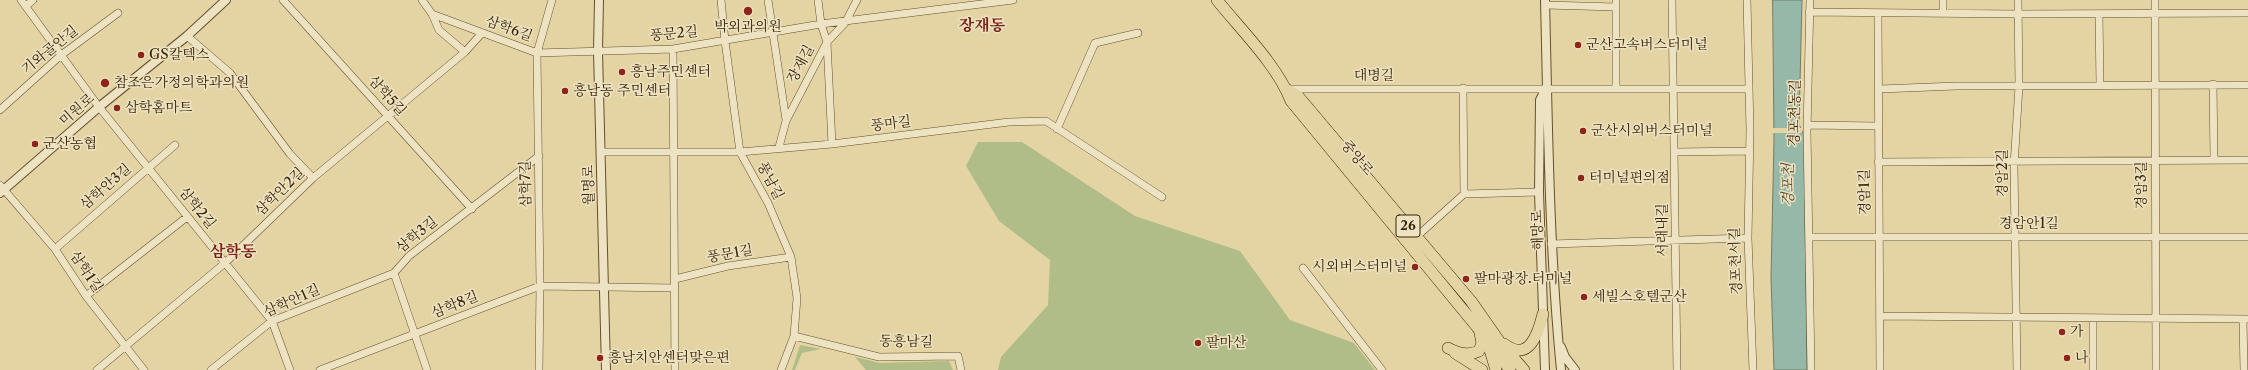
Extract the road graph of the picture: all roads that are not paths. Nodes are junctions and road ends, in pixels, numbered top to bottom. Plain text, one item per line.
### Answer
1 (33, 0) edge
2 (226, 0) edge
3 (283, 0) edge
4 (422, 0) edge
5 (552, 0) edge
6 (599, 0) edge
7 (721, 0) edge
8 (768, 0) edge
9 (818, 0) edge
10 (857, 0) edge
11 (1013, 0) edge
12 (1217, 0) edge
13 (1672, 0) edge
14 (1747, 0) edge
15 (1810, 0) edge
16 (1942, 0) edge
17 (2018, 0) edge
18 (2155, 0) edge
19 (23, 3) edge
20 (1545, 3) edge
21 (1616, 3) edge
22 (1809, 12) junction
23 (2248, 13) edge
24 (118, 14) dead end
25 (432, 14) junction
26 (1878, 14) junction
27 (1943, 14) junction
28 (2018, 14) junction
29 (2099, 14) junction
30 (2154, 14) junction
31 (845, 23) junction
32 (821, 24) junction
33 (90, 26) dead end
34 (98, 30) junction
35 (482, 33) junction
36 (1138, 33) dead end
37 (772, 34) junction
38 (187, 36) junction
39 (725, 41) junction
40 (827, 42) junction
41 (673, 49) junction
42 (598, 51) junction
43 (465, 52) junction
44 (537, 53) junction
45 (60, 56) junction
46 (2213, 84) junction
47 (2100, 85) junction
48 (2155, 85) junction
49 (2248, 85) edge
50 (2019, 86) junction
51 (1462, 88) junction
52 (1546, 88) junction
53 (1286, 89) junction
54 (1616, 89) junction
55 (1674, 89) junction
56 (1747, 89) junction
57 (1880, 89) junction
58 (99, 107) junction
59 (0, 110) edge
60 (387, 116) junction
61 (786, 121) junction
62 (1808, 125) junction
63 (1878, 126) junction
64 (1057, 130) junction
65 (832, 144) junction
66 (175, 145) dead end
67 (779, 147) junction
68 (1749, 151) junction
69 (601, 152) junction
70 (740, 152) junction
71 (1675, 152) junction
72 (674, 153) junction
73 (539, 156) junction
74 (2214, 160) junction
75 (2248, 160) edge
76 (2015, 161) junction
77 (2155, 161) junction
78 (1878, 162) junction
79 (148, 168) junction
80 (313, 178) junction
81 (1, 190) edge
82 (1540, 192) junction
83 (1464, 194) junction
84 (1162, 198) dead end
85 (472, 209) junction
86 (186, 217) junction
87 (1879, 236) junction
88 (2155, 236) junction
89 (1810, 237) junction
90 (2248, 237) edge
91 (1748, 238) junction
92 (2016, 238) junction
93 (1676, 239) junction
94 (1413, 240) junction
95 (1552, 244) junction
96 (55, 249) junction
97 (791, 257) junction
98 (225, 263) junction
99 (1303, 268) dead end
100 (394, 273) junction
101 (675, 279) junction
102 (540, 286) junction
103 (604, 286) junction
104 (675, 288) junction
105 (86, 296) junction
106 (1543, 314) junction
107 (1880, 316) junction
108 (2017, 318) junction
109 (2093, 319) junction
110 (2156, 319) junction
111 (2246, 319) edge
112 (272, 322) junction
113 (1477, 327) junction
114 (415, 335) junction
115 (794, 336) junction
116 (1557, 337) junction
117 (1494, 343) junction
118 (125, 348) junction
119 (97, 370) edge
120 (144, 370) edge
121 (211, 370) edge
122 (290, 370) edge
123 (320, 370) edge
124 (427, 370) edge
125 (539, 370) edge
126 (606, 370) edge
127 (676, 370) edge
128 (782, 370) edge
129 (961, 370) edge
130 (1382, 370) edge
131 (1482, 370) edge
132 (1496, 370) edge
133 (1510, 370) edge
134 (1524, 370) edge
135 (1545, 370) edge
136 (1561, 370) edge
137 (1575, 370) edge
138 (1677, 370) edge
139 (1753, 370) edge
140 (1811, 370) edge
141 (1880, 370) edge
142 (2017, 370) edge
143 (2093, 370) edge
144 (2156, 370) edge
145 (2244, 370) edge

1 - 19 street
2 - 38 street, 미원로
3 - 60 street, 삼학5길
4 - 25 street
5 - 44 street, 삼학7길
6 - 42 street, 월명로
7 - 39 street, 풍남길
8 - 37 street
9 - 32 street
10 - 31 street, 장재길
11 - 31 street, 풍문2길
12 - 53 main road, 중앙로 / 26
13 - 55 street, 서래내길
14 - 56 street, 경포천서길
15 - 22 street, 경포천동길
16 - 27 street
17 - 28 street, 경암2길
18 - 30 street, 경암3길
19 - 45 street, 삼학2길
20 - 21 street
20 - 52 street, 해망로
21 - 54 street
22 - 26 street
22 - 62 street, 경포천동길
23 - 30 street
24 - 34 street, 기와골안길
25 - 35 street, 삼학6길
25 - 43 street
26 - 27 street
26 - 57 street, 경암1길
27 - 28 street
28 - 29 street
28 - 50 street, 경암2길
29 - 30 street
29 - 47 street
30 - 48 street, 경암3길
31 - 32 street, 풍문2길
31 - 40 street, 장재길
32 - 37 street, 풍문2길
32 - 40 street
33 - 34 street
34 - 45 street, 기와골안길
35 - 43 street, 삼학안2길
35 - 44 street, 삼학6길
36 - 64 street
37 - 39 street, 풍문2길
37 - 61 street
38 - 58 street, 미원로
38 - 80 street
39 - 41 street, 풍문2길
39 - 70 street, 풍남길
40 - 61 street, 장재길
40 - 65 street
41 - 42 street, 풍문2길
41 - 72 street
42 - 44 street, 삼학6길
42 - 69 street, 월명로
43 - 60 street, 삼학안2길
44 - 73 street, 삼학7길
45 - 58 street, 삼학2길
45 - 59 street, 기와골안길
46 - 48 street
46 - 49 street
46 - 74 street
47 - 48 street
47 - 50 street
48 - 77 street, 경암3길
50 - 57 street
50 - 76 street, 경암2길
51 - 52 street, 대명길
51 - 53 street, 대명길
51 - 83 street
52 - 54 street
52 - 82 street, 해망로
52 - 95 street, 해망로
53 - 94 main road, 중앙로 / 26
54 - 55 street
55 - 56 street
55 - 71 street, 서래내길
56 - 68 street, 경포천서길
57 - 63 street, 경암1길
58 - 79 street, 삼학2길
58 - 81 street, 미원로
60 - 80 street, 삼학안2길
60 - 85 street, 삼학5길
61 - 67 street, 장재길
62 - 63 street
62 - 89 street, 경포천동길
63 - 78 street, 경암1길
64 - 65 street, 풍마길
64 - 84 street, 풍마길
65 - 67 street, 풍마길
66 - 79 street, 삼학안3길
67 - 70 street, 풍마길
68 - 71 street
68 - 91 street, 경포천서길
69 - 72 street, 풍마길
69 - 103 street, 월명로
70 - 72 street, 풍마길
70 - 97 street, 풍남길
71 - 93 street, 서래내길
72 - 101 street
73 - 85 street, 삼학3길
73 - 102 street, 삼학7길
74 - 75 street
74 - 77 street
76 - 77 street
76 - 78 street
76 - 92 street, 경암2길
77 - 88 street, 경암3길
78 - 87 street, 경암1길
79 - 86 street, 삼학2길
79 - 96 street, 삼학안3길
80 - 98 street, 삼학안2길
81 - 96 street, 삼학1길
82 - 83 street, 해망로
82 - 106 street, 해망로
83 - 94 street
85 - 100 street, 삼학3길
86 - 98 street, 삼학2길
86 - 105 street
87 - 89 street, 경암안1길
87 - 92 street, 경암안1길
87 - 107 street, 경암1길
88 - 90 street, 경암안1길
88 - 92 street, 경암안1길
88 - 110 street, 경암3길
89 - 140 street, 경포천동길
91 - 93 street
91 - 139 street, 경포천서길
92 - 108 street, 경암2길
93 - 95 street
93 - 138 street, 서래내길
94 - 113 main road, 중앙로 / 26
94 - 117 main road, 중앙로 / 26
95 - 116 street, 해망로
96 - 105 street, 삼학1길
97 - 101 street, 풍문1길
97 - 115 street, 풍남길
98 - 112 street, 삼학2길
98 - 118 street, 삼학안2길
99 - 130 street
100 - 112 street, 삼학안1길
100 - 114 street, 삼학3길
101 - 104 street
102 - 103 street, 삼학8길
102 - 114 street, 삼학8길
102 - 125 street, 삼학7길
103 - 104 street
103 - 126 street, 월명로
104 - 127 street
105 - 118 street, 삼학1길
106 - 117 main road
106 - 135 street, 해망로
107 - 108 street
107 - 141 street, 경암1길
108 - 109 street
108 - 142 street, 경암2길
109 - 110 street
109 - 143 street
110 - 111 street
110 - 144 street, 경암3길
111 - 145 street
112 - 121 street, 삼학안1길
112 - 122 street, 삼학2길
113 - 117 main road, 중앙로 / 26
113 - 131 main road
114 - 123 street, 삼학8길
114 - 124 street, 삼학3길
115 - 128 street, 풍남길
115 - 129 street, 동흥남길
116 - 136 street, 해망로
116 - 137 street
117 - 132 main road
117 - 133 main road, 중앙로 / 26
117 - 134 main road, 중앙로 / 26
118 - 119 street, 삼학안2길
118 - 120 street, 삼학1길

